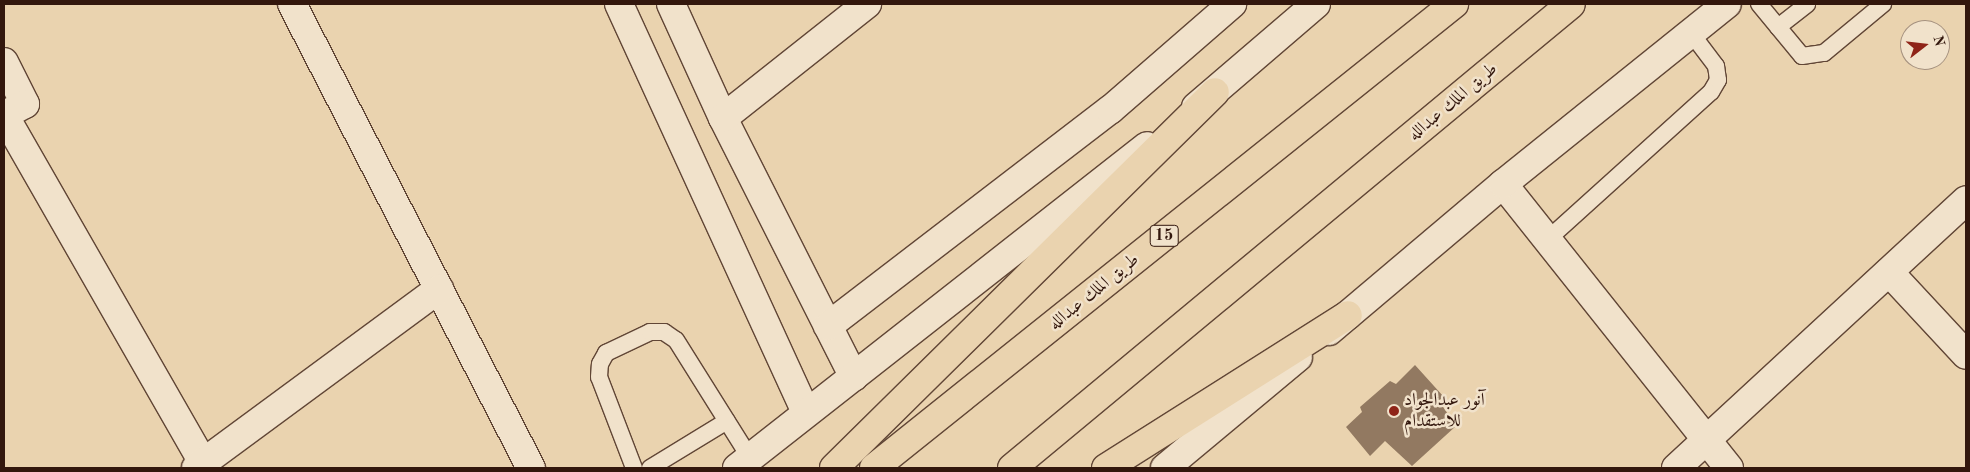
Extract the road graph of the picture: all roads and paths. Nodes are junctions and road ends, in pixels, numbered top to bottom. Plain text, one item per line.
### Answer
1 (292, 4) edge
2 (619, 4) edge
3 (671, 4) edge
4 (867, 4) edge
5 (1232, 4) edge
6 (1316, 4) edge
7 (1454, 4) edge
8 (1571, 4) edge
9 (1727, 4) edge
10 (1759, 4) edge
11 (1806, 4) edge
12 (1883, 4) edge
13 (1778, 27) junction
14 (1692, 33) junction
15 (4, 62) edge
16 (1215, 92) junction
17 (4, 115) edge
18 (723, 118) junction
19 (1503, 184) junction
20 (1966, 200) edge
21 (1547, 240) junction
22 (1889, 272) junction
23 (439, 289) junction
24 (1348, 315) junction
25 (828, 326) junction
26 (1966, 355) edge
27 (854, 377) junction
28 (806, 412) junction
29 (727, 420) junction
30 (1706, 440) junction
31 (744, 463) edge
32 (199, 465) edge
33 (531, 468) edge
34 (634, 468) edge
35 (650, 468) edge
36 (834, 468) edge
37 (874, 468) edge
38 (1012, 468) edge
39 (1106, 468) edge
40 (1165, 468) edge
41 (1676, 468) edge
42 (1729, 468) edge

1 - 23 street
2 - 28 street
3 - 18 street
4 - 18 street
5 - 25 street
6 - 16 street
7 - 37 highway, طريق الملك عبدالله / 15
8 - 38 highway, طريق الملك عبدالله
9 - 14 street
10 - 13 lane
11 - 13 lane
12 - 13 lane
14 - 19 street
14 - 21 lane
15 - 17 street
16 - 27 street
16 - 36 highway
17 - 32 street
18 - 25 street
19 - 21 street
19 - 24 street
20 - 22 street
21 - 30 street
22 - 26 street
22 - 30 street
23 - 32 street
23 - 33 street
24 - 39 highway
24 - 40 street
25 - 27 street
27 - 28 street
28 - 31 street
29 - 31 lane
29 - 34 lane
29 - 35 lane
30 - 41 street
30 - 42 street

